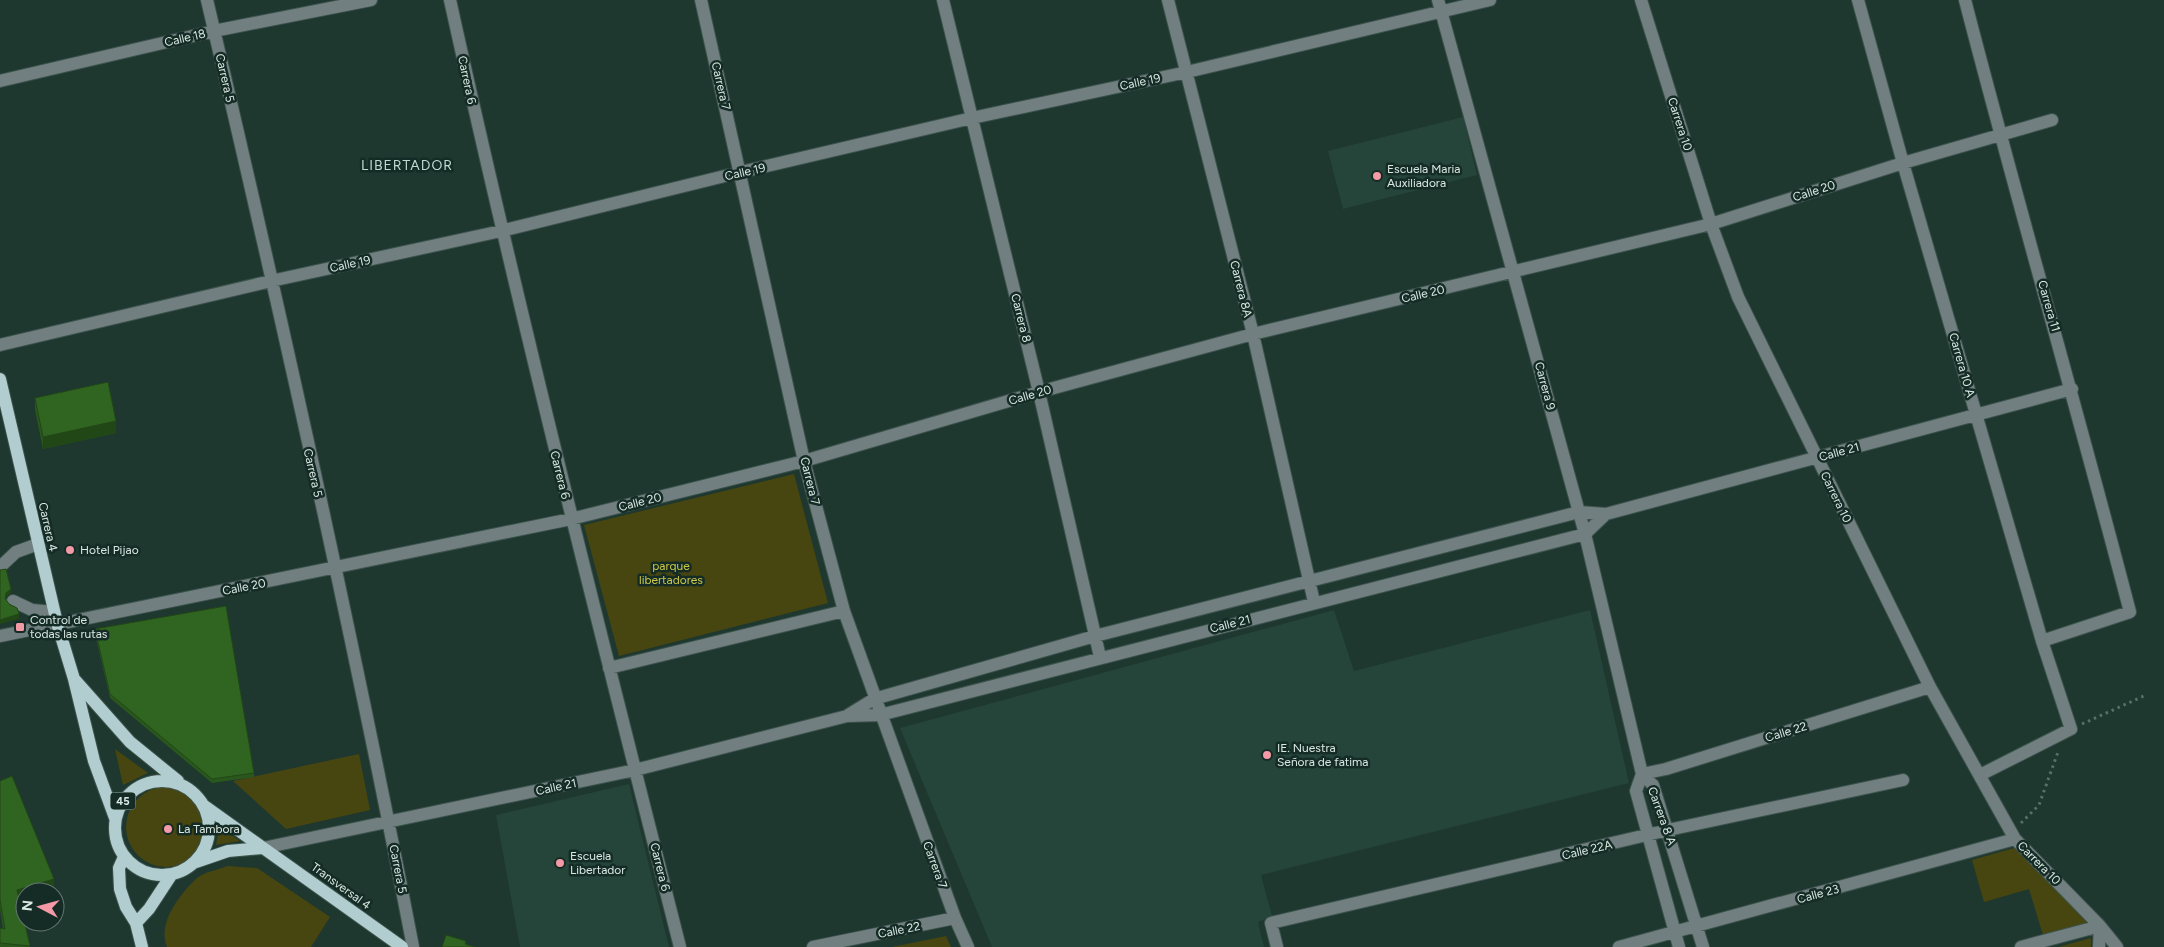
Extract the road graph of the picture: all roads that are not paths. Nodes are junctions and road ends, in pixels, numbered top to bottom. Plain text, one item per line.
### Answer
1 (207, 0) edge
2 (371, 0) edge
3 (450, 0) edge
4 (701, 0) edge
5 (943, 0) edge
6 (1168, 0) edge
7 (1438, 0) edge
8 (1490, 0) edge
9 (1640, 0) edge
10 (1858, 0) edge
11 (1965, 0) edge
12 (1441, 13) junction
13 (214, 31) junction
14 (1188, 72) junction
15 (0, 81) edge
16 (972, 118) junction
17 (2052, 120) dead end
18 (2000, 135) junction
19 (1903, 163) junction
20 (741, 172) junction
21 (1712, 224) junction
22 (501, 232) junction
23 (1515, 273) junction
24 (271, 281) junction
25 (1253, 334) junction
26 (0, 345) edge
27 (0, 379) edge
28 (2072, 388) junction
29 (1039, 392) junction
30 (1976, 414) junction
31 (1816, 458) junction
32 (804, 461) junction
33 (1579, 512) junction
34 (1606, 514) junction
35 (571, 519) junction
36 (1585, 534) junction
37 (38, 544) junction
38 (0, 567) edge
39 (335, 569) junction
40 (1308, 580) junction
41 (13, 601) dead end
42 (1314, 602) junction
43 (844, 611) junction
44 (55, 618) junction
45 (7, 630) edge
46 (1095, 636) junction
47 (2042, 641) junction
48 (1100, 657) junction
49 (609, 668) junction
50 (74, 680) junction
51 (1930, 687) junction
52 (874, 699) junction
53 (880, 714) junction
54 (847, 716) junction
55 (635, 770) junction
56 (1642, 774) junction
57 (1980, 775) junction
58 (1903, 780) dead end
59 (184, 786) junction
60 (203, 805) junction
61 (115, 818) junction
62 (389, 823) junction
63 (1668, 830) junction
64 (1648, 836) junction
65 (2013, 836) junction
66 (264, 848) junction
67 (124, 857) junction
68 (193, 864) junction
69 (172, 874) junction
70 (955, 918) junction
71 (136, 923) junction
72 (2100, 926) junction
73 (1698, 927) junction
74 (1676, 932) junction
75 (142, 947) edge
76 (402, 947) edge
77 (413, 947) edge
78 (680, 947) edge
79 (813, 947) edge
80 (968, 947) edge
81 (1277, 947) edge
82 (1619, 947) edge
83 (1679, 947) edge
84 (1703, 947) edge
85 (2021, 947) edge
86 (2099, 947) edge
87 (2117, 947) edge

1 - 13 street, Carrera 5
2 - 13 street, Calle 18
3 - 22 street, Carrera 6
4 - 20 street, Carrera 7
5 - 16 street, Carrera 8
6 - 14 street, Carrera 8A
7 - 12 street, Carrera 9
8 - 12 street, Calle 19
9 - 21 street, Carrera 10
10 - 19 street, Carrera 10 A
11 - 18 street, Carrera 11
12 - 14 street, Calle 19
12 - 23 street, Carrera 9
13 - 15 street, Calle 18
13 - 24 street, Carrera 5
14 - 16 street, Calle 19
14 - 25 street, Carrera 8A
16 - 20 street, Calle 19
16 - 29 street, Carrera 8
17 - 18 street, Calle 20
18 - 19 street, Calle 20
18 - 28 street, Carrera 11
19 - 21 street, Calle 20
19 - 30 street, Carrera 10 A
20 - 22 street, Calle 19
20 - 32 street, Carrera 7
21 - 23 street, Calle 20
21 - 31 street, Carrera 10
22 - 24 street, Calle 19
22 - 35 street, Carrera 6
23 - 25 street, Calle 20
23 - 33 street, Carrera 9
24 - 26 street, Calle 19
24 - 39 street, Carrera 5
25 - 29 street, Calle 20
25 - 40 street, Carrera 8A
27 - 37 main road, Carrera 4 / 45
28 - 30 street, Calle 21
28 - 47 street, Carrera 11
29 - 32 street, Calle 20
29 - 46 street, Carrera 8
30 - 31 street, Calle 21
30 - 47 street, Carrera 10 A
31 - 34 street, Calle 21
31 - 51 street, Carrera 10
32 - 35 street, Calle 20
32 - 43 street, Carrera 7
33 - 34 street, Calle 21
33 - 36 street, Carrera 9
33 - 40 street, Calle 21
34 - 36 street, Calle 21
35 - 39 street, Calle 20
35 - 49 street, Carrera 6
36 - 42 street, Calle 21
36 - 56 street, Carrera 9
37 - 38 street
37 - 44 main road, Carrera 4 / 45
39 - 44 street, Calle 20
39 - 62 street, Carrera 5
40 - 42 street, Carrera 8A
40 - 46 street, Calle 21
41 - 44 street
42 - 48 street, Calle 21
43 - 49 street
43 - 52 street, Carrera 7
44 - 45 street, Calle 20
44 - 50 main road, Carrera 4 / 45
46 - 48 street, Carrera 8
46 - 52 street, Calle 21
47 - 57 street, Carrera 10 A
48 - 53 street, Calle 21
49 - 55 street, Carrera 6
50 - 59 main road, Carrera 4 / 45
50 - 61 main road, Carrera 4 / 45
51 - 56 street, Calle 22
51 - 57 street, Carrera 10
52 - 53 street, Carrera 7
52 - 54 street, Calle 21
53 - 54 street, Calle 21
53 - 70 street, Carrera 7
54 - 55 street, Calle 21
55 - 62 street, Calle 21
55 - 78 street, Carrera 6
56 - 63 street, Carrera 8 A
56 - 64 street, Carrera 8 A
57 - 65 street, Carrera 10
58 - 63 street, Calle 22A
59 - 60 main road, 45
59 - 61 main road, 45
60 - 66 main road, 45
60 - 68 main road
61 - 67 main road, 45
62 - 66 street, Calle 21
62 - 77 street, Carrera 5
63 - 64 street, Calle 22A
63 - 73 street, Carrera 8 A
64 - 74 street, Carrera 8 A
64 - 81 street, Calle 22A
65 - 72 street, Carrera 10
65 - 73 street, Calle 23
66 - 68 main road
66 - 76 main road, Transversal 4 / 45
67 - 69 main road
67 - 71 main road
68 - 69 main road
69 - 71 main road
70 - 79 street, Calle 22
70 - 80 street, Carrera 7
71 - 75 main road
72 - 85 street
72 - 86 street
72 - 87 street, Carrera 10
73 - 74 street, Calle 23
73 - 84 street, Carrera 8 A
74 - 82 street, Calle 23
74 - 83 street, Carrera 8 A

